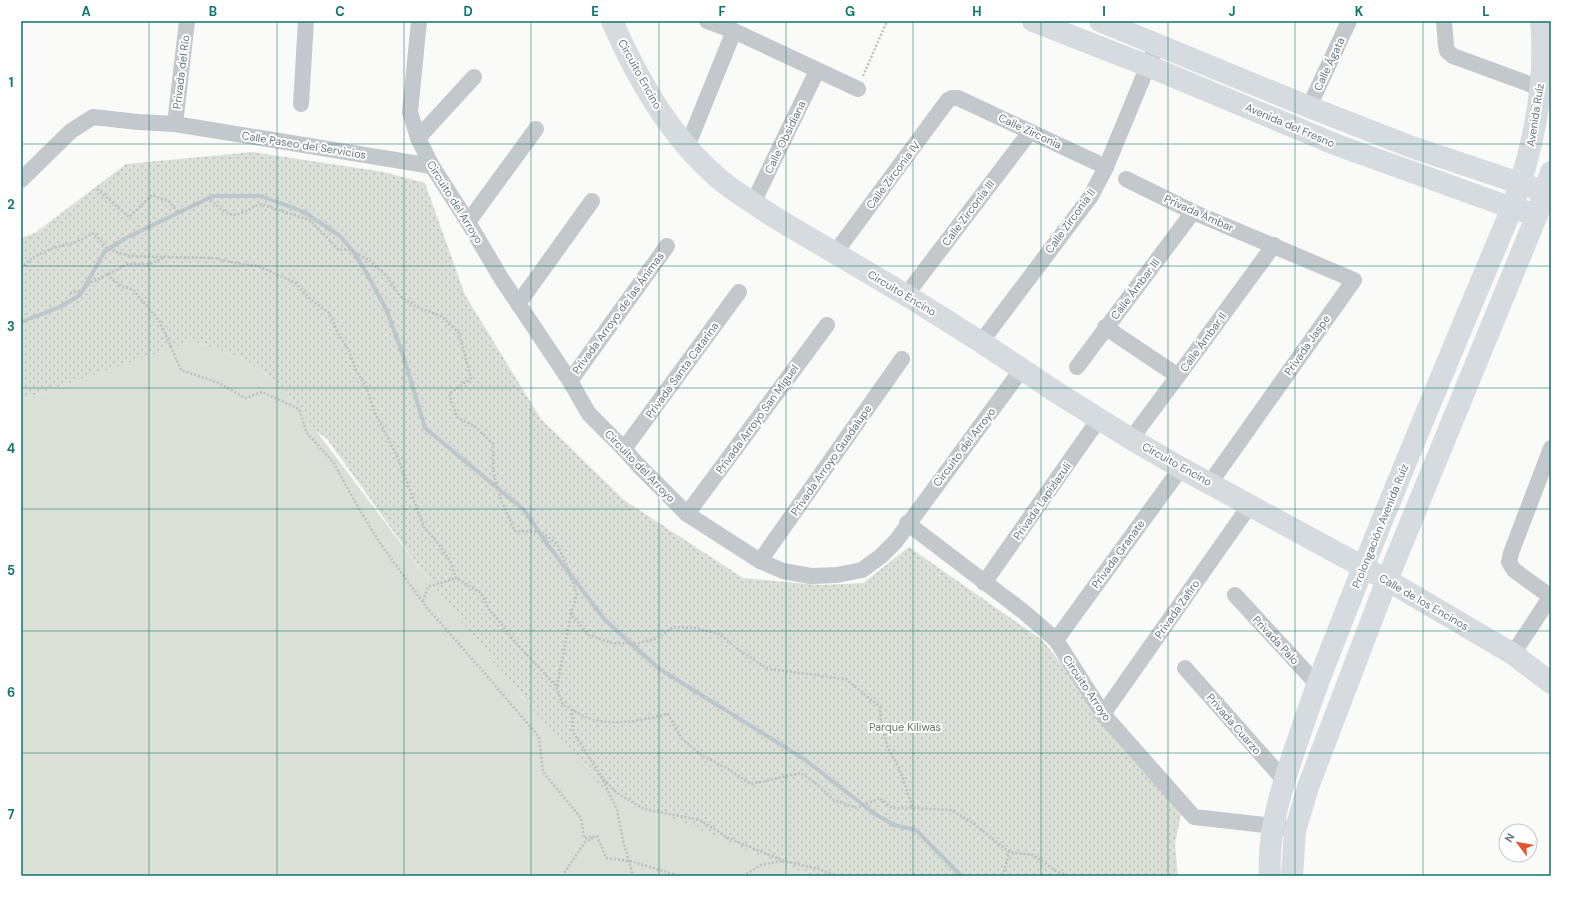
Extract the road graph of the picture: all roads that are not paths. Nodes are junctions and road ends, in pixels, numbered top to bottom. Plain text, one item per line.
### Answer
1 (187, 21) edge
2 (306, 21) edge
3 (419, 21) edge
4 (612, 21) edge
5 (707, 21) edge
6 (1034, 21) edge
7 (1100, 21) edge
8 (1444, 21) edge
9 (1540, 21) edge
10 (1348, 22) edge
11 (734, 32) junction
12 (1157, 44) junction
13 (1148, 66) junction
14 (817, 71) junction
15 (474, 76) dead end
16 (1540, 88) junction
17 (858, 89) road end
18 (952, 98) joint
19 (300, 104) dead end
20 (1310, 108) junction
21 (175, 124) junction
22 (536, 129) dead end
23 (1030, 132) junction
24 (418, 138) junction
25 (687, 147) junction
26 (432, 166) junction
27 (1106, 167) junction
28 (21, 180) edge
29 (1126, 180) dead end
30 (1520, 184) junction
31 (1549, 185) edge
32 (592, 201) dead end
33 (753, 203) junction
34 (1512, 208) junction
35 (1193, 212) junction
36 (1544, 217) edge
37 (468, 222) junction
38 (1274, 245) junction
39 (667, 246) dead end
40 (834, 253) junction
41 (739, 292) dead end
42 (906, 295) junction
43 (518, 304) junction
44 (827, 325) dead end
45 (1105, 327) junction
46 (981, 342) junction
47 (902, 359) dead end
48 (1077, 366) dead end
49 (1022, 369) junction
50 (1178, 376) junction
51 (570, 380) junction
52 (1099, 419) junction
53 (1131, 438) junction
54 (1551, 448) edge
55 (624, 449) junction
56 (1181, 468) junction
57 (1210, 483) junction
58 (1250, 505) junction
59 (687, 514) junction
60 (907, 524) junction
61 (760, 561) junction
62 (1363, 566) junction
63 (1387, 580) junction
64 (984, 582) junction
65 (1235, 595) dead end
66 (1551, 597) edge
67 (1056, 640) junction
68 (1513, 654) junction
69 (1185, 668) dead end
70 (1551, 683) edge
71 (1317, 684) junction
72 (1103, 714) junction
73 (1284, 780) junction
74 (1274, 826) junction
75 (1295, 831) junction
76 (1270, 876) edge
77 (1292, 876) edge

1 - 21 street, Privada del Río
2 - 19 street
3 - 24 street, Circuito del Arroyo
4 - 25 street, Circuito Encino
5 - 11 street
6 - 13 street, Avenida del Fresno
7 - 12 street
8 - 16 street
9 - 16 street, Avenida Ruíz
10 - 20 street, Calle Ágata
11 - 14 street
11 - 25 street
12 - 13 street, Calle Zirconia II
12 - 20 street
13 - 27 street, Calle Zirconia II
13 - 34 street, Avenida del Fresno
14 - 17 street
14 - 33 street, Calle Obsidiana
15 - 24 street
16 - 30 street, Avenida Ruíz
18 - 23 street, Calle Zirconia
18 - 40 street, Calle Zirconia IV
20 - 30 street
21 - 26 street, Calle Paseo del Servicios
21 - 28 street, Calle Paseo del Servicios
22 - 37 street
23 - 27 street, Calle Zirconia
23 - 42 street, Calle Zirconia III
24 - 26 street, Circuito del Arroyo
25 - 33 street, Circuito Encino
26 - 37 street, Circuito del Arroyo
27 - 46 street, Calle Zirconia II
29 - 35 street, Privada Ámbar
30 - 31 street
30 - 34 street, Prolongación Avenida Ruíz
31 - 36 street
32 - 43 street
33 - 40 street, Circuito Encino
34 - 36 street, Avenida del Fresno
34 - 62 street, Prolongación Avenida Ruíz
35 - 38 street, Privada Ámbar
35 - 45 street, Calle Ámbar III
36 - 63 street
37 - 43 street, Circuito del Arroyo
38 - 50 street, Calle Ámbar II
38 - 57 street, Privada Jaspe
39 - 51 street, Privada Arroyo de las Ánimas
40 - 42 street, Circuito Encino
41 - 55 street, Privada Santa Catarina
42 - 46 street, Circuito Encino
43 - 51 street, Circuito del Arroyo
44 - 59 street, Privada Arroyo San Miguel
45 - 48 street, Calle Ámbar III
45 - 50 street
46 - 49 street, Circuito Encino
47 - 61 street, Privada Arroyo Guadalupe
49 - 52 street, Circuito Encino
49 - 60 street, Circuito del Arroyo
50 - 53 street, Calle Ámbar II
51 - 55 street, Circuito del Arroyo
52 - 53 street, Circuito Encino
52 - 64 street, Privada Lapizlazuli
53 - 56 street, Circuito Encino
54 - 66 street
55 - 59 street, Circuito del Arroyo
56 - 57 street, Circuito Encino
56 - 67 street, Privada Granate
57 - 58 street, Circuito Encino
58 - 62 street, Calle de los Encinos
58 - 72 street, Privada Zafiro
59 - 61 street, Circuito del Arroyo
60 - 61 street, Circuito del Arroyo
60 - 64 street, Circuito Arroyo
62 - 63 street, Calle de los Encinos
62 - 71 street, Prolongación Avenida Ruíz
63 - 68 street, Calle de los Encinos
63 - 75 street
64 - 67 street, Circuito Arroyo
65 - 71 street, Privada Palo
66 - 68 street
67 - 72 street, Circuito Arroyo
68 - 70 street, Calle de los Encinos
69 - 73 street, Privada Cuarzo
71 - 73 street, Prolongación Avenida Ruíz
72 - 74 street, Circuito Arroyo
73 - 74 street, Prolongación Avenida Ruíz
74 - 75 street, Circuito Arroyo
74 - 76 street, Prolongación Avenida Ruíz
75 - 77 street

